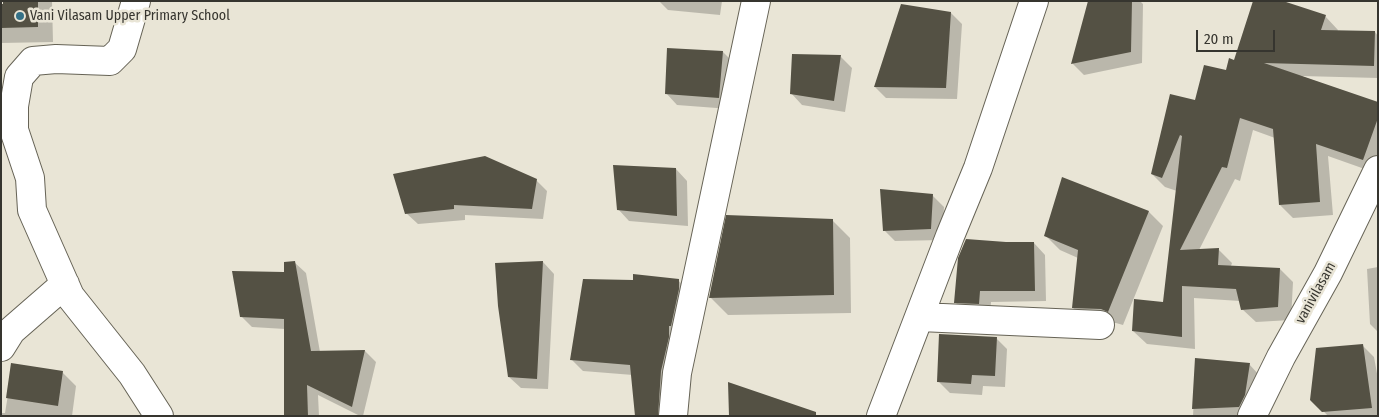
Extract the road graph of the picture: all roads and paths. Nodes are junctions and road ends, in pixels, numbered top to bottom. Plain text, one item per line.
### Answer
1 (136, 1) edge
2 (756, 1) edge
3 (1034, 1) edge
4 (7, 118) edge
5 (1378, 170) edge
6 (65, 284) junction
7 (920, 317) junction
8 (1100, 325) dead end
9 (1, 347) edge
10 (158, 416) edge
11 (673, 416) edge
12 (881, 416) edge
13 (1252, 416) edge

1 - 4 street
2 - 11 street
3 - 7 street
4 - 6 street
5 - 13 street, vanivilasam
6 - 9 street
6 - 10 street
7 - 8 street
7 - 12 street

